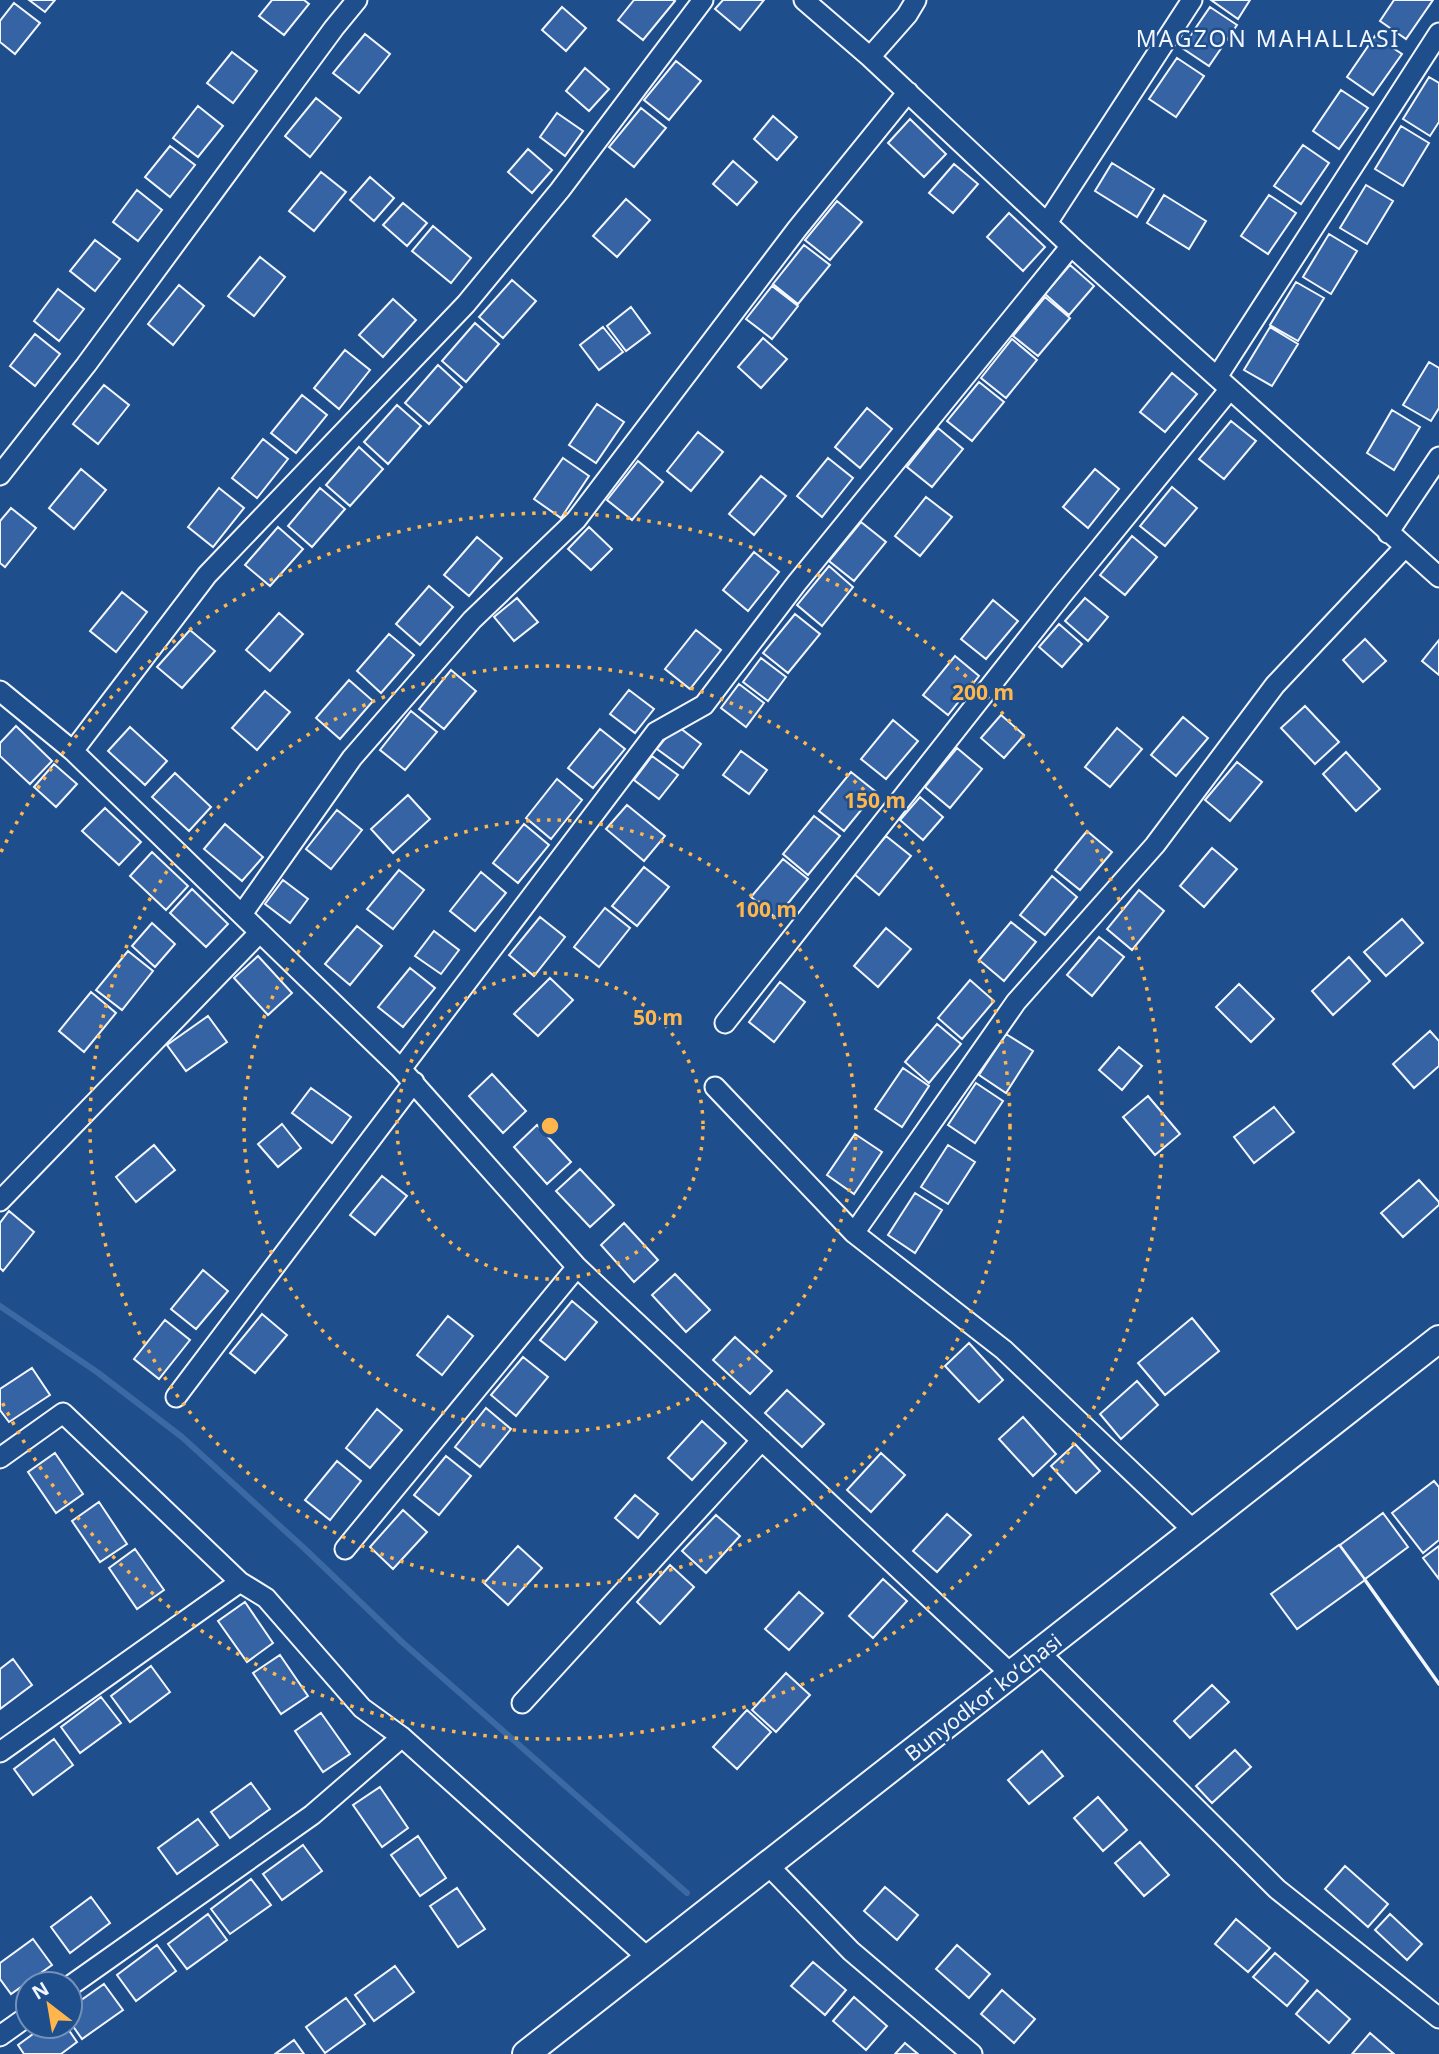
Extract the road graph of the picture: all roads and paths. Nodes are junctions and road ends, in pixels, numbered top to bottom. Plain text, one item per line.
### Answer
1 (357, 0) edge
2 (703, 0) edge
3 (804, 0) edge
4 (916, 0) edge
5 (1192, 0) edge
6 (1439, 33) edge
7 (870, 57) junction
8 (908, 92) junction
9 (1047, 223) junction
10 (1070, 246) junction
11 (1224, 383) junction
12 (1439, 457) edge
13 (0, 475) edge
14 (1388, 533) junction
15 (1404, 548) junction
16 (1439, 577) edge
17 (0, 691) edge
18 (73, 751) junction
19 (242, 914) junction
20 (260, 932) junction
21 (725, 1023) dead end
22 (407, 1076) junction
23 (715, 1087) dead end
24 (0, 1201) edge
25 (854, 1233) junction
26 (577, 1267) junction
27 (1439, 1339) edge
28 (176, 1397) dead end
29 (762, 1440) junction
30 (0, 1458) edge
31 (1194, 1531) junction
32 (345, 1549) dead end
33 (240, 1582) junction
34 (1039, 1652) junction
35 (1011, 1674) junction
36 (522, 1703) dead end
37 (402, 1737) junction
38 (0, 1752) edge
39 (768, 1865) junction
40 (648, 1958) junction
41 (84, 1976) edge
42 (1439, 2018) edge
43 (526, 2054) edge
44 (972, 2054) edge

1 - 13 street
2 - 18 street
3 - 7 street
4 - 7 street
5 - 9 street
6 - 11 street
7 - 8 street
8 - 9 street
8 - 19 street
9 - 10 street
10 - 11 street
10 - 22 street
11 - 14 street
11 - 21 street
12 - 14 street
14 - 15 street
15 - 16 street
15 - 25 street
17 - 18 street
18 - 19 street
19 - 20 street
20 - 22 street
20 - 24 street
22 - 26 street
22 - 28 street
23 - 25 street
25 - 31 street
26 - 29 street
26 - 32 street
27 - 31 main road, Bunyodkor koʻchasi
29 - 35 street
29 - 36 street
30 - 33 street
31 - 34 main road, Bunyodkor koʻchasi
33 - 37 street
33 - 38 street
34 - 35 main road, Bunyodkor koʻchasi
34 - 42 street
35 - 39 main road, Bunyodkor koʻchasi
37 - 40 street
37 - 41 street
39 - 40 main road, Bunyodkor koʻchasi
39 - 44 street
40 - 43 main road, Bunyodkor koʻchasi

